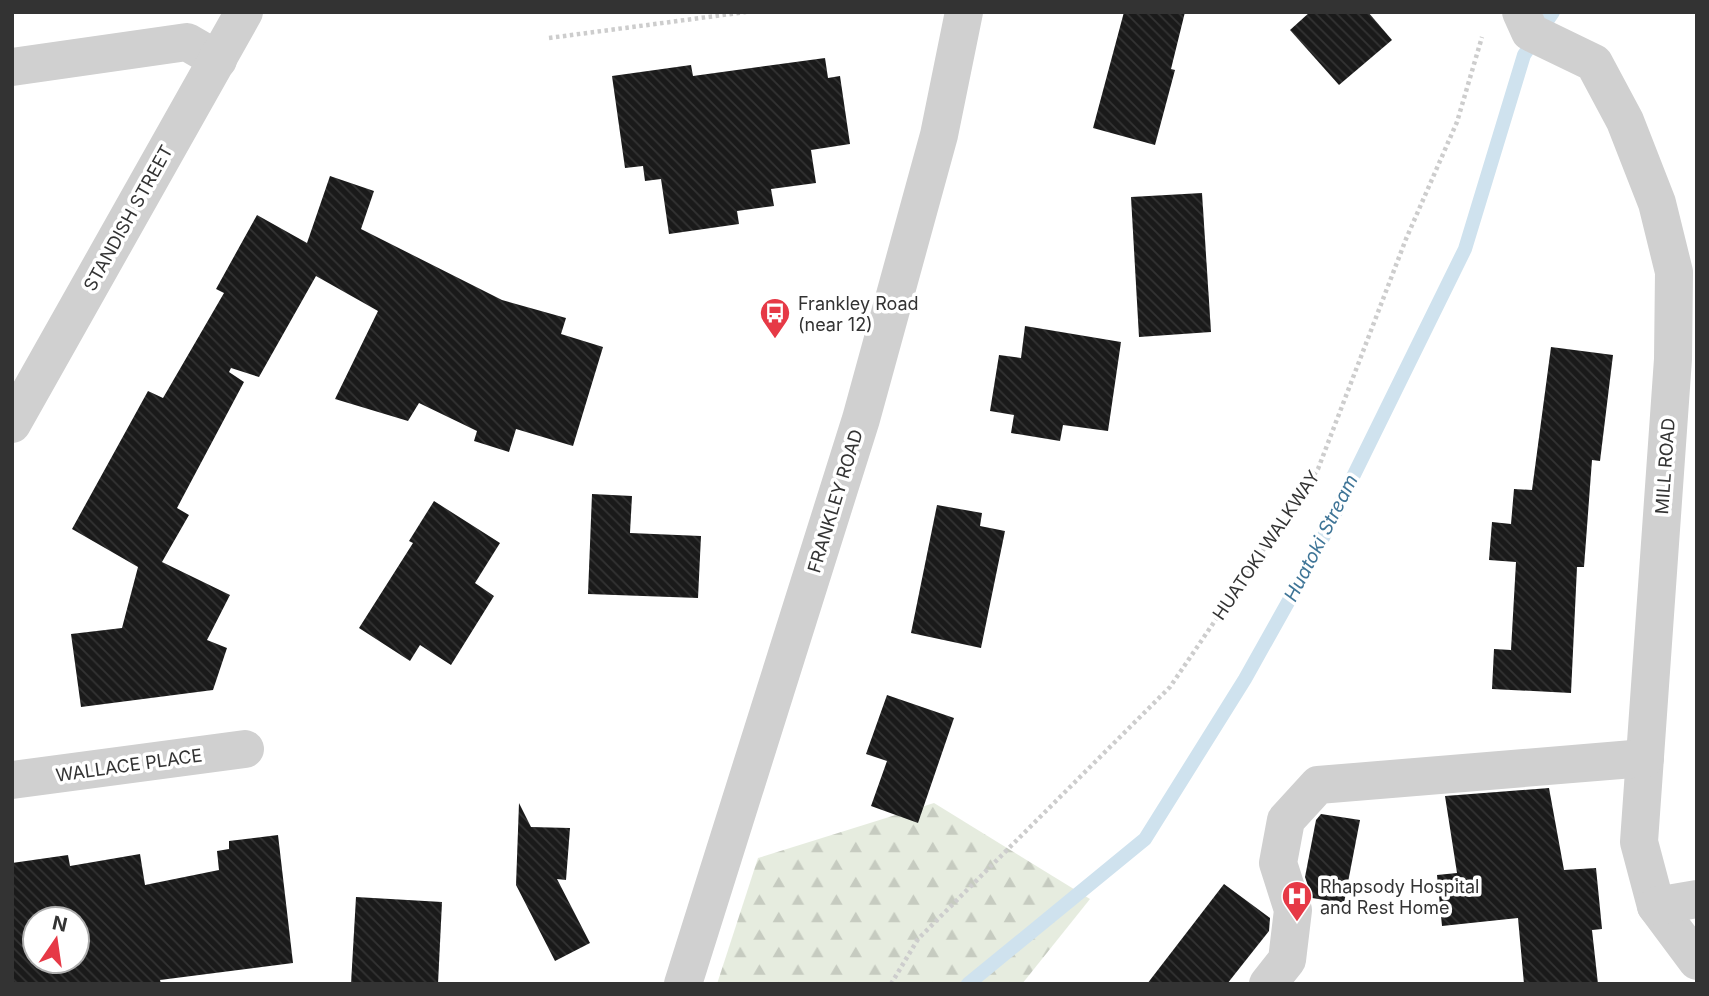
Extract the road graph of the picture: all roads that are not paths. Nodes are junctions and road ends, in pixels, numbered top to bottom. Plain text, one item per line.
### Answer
1 (244, 12) edge
2 (964, 12) edge
3 (1521, 12) edge
4 (218, 60) junction
5 (12, 67) edge
6 (12, 424) edge
7 (245, 749) dead end
8 (1645, 758) junction
9 (12, 780) edge
10 (1697, 899) edge
11 (1656, 906) junction
12 (1697, 961) edge
13 (683, 984) edge
14 (1268, 984) edge

1 - 4 street, STANDISH STREET
2 - 13 street, FRANKLEY ROAD
3 - 8 street, MILL ROAD
4 - 5 street
4 - 6 street, STANDISH STREET
7 - 9 street, WALLACE PLACE
8 - 11 street, MILL ROAD
8 - 14 street
10 - 11 street
11 - 12 street, MILL ROAD

